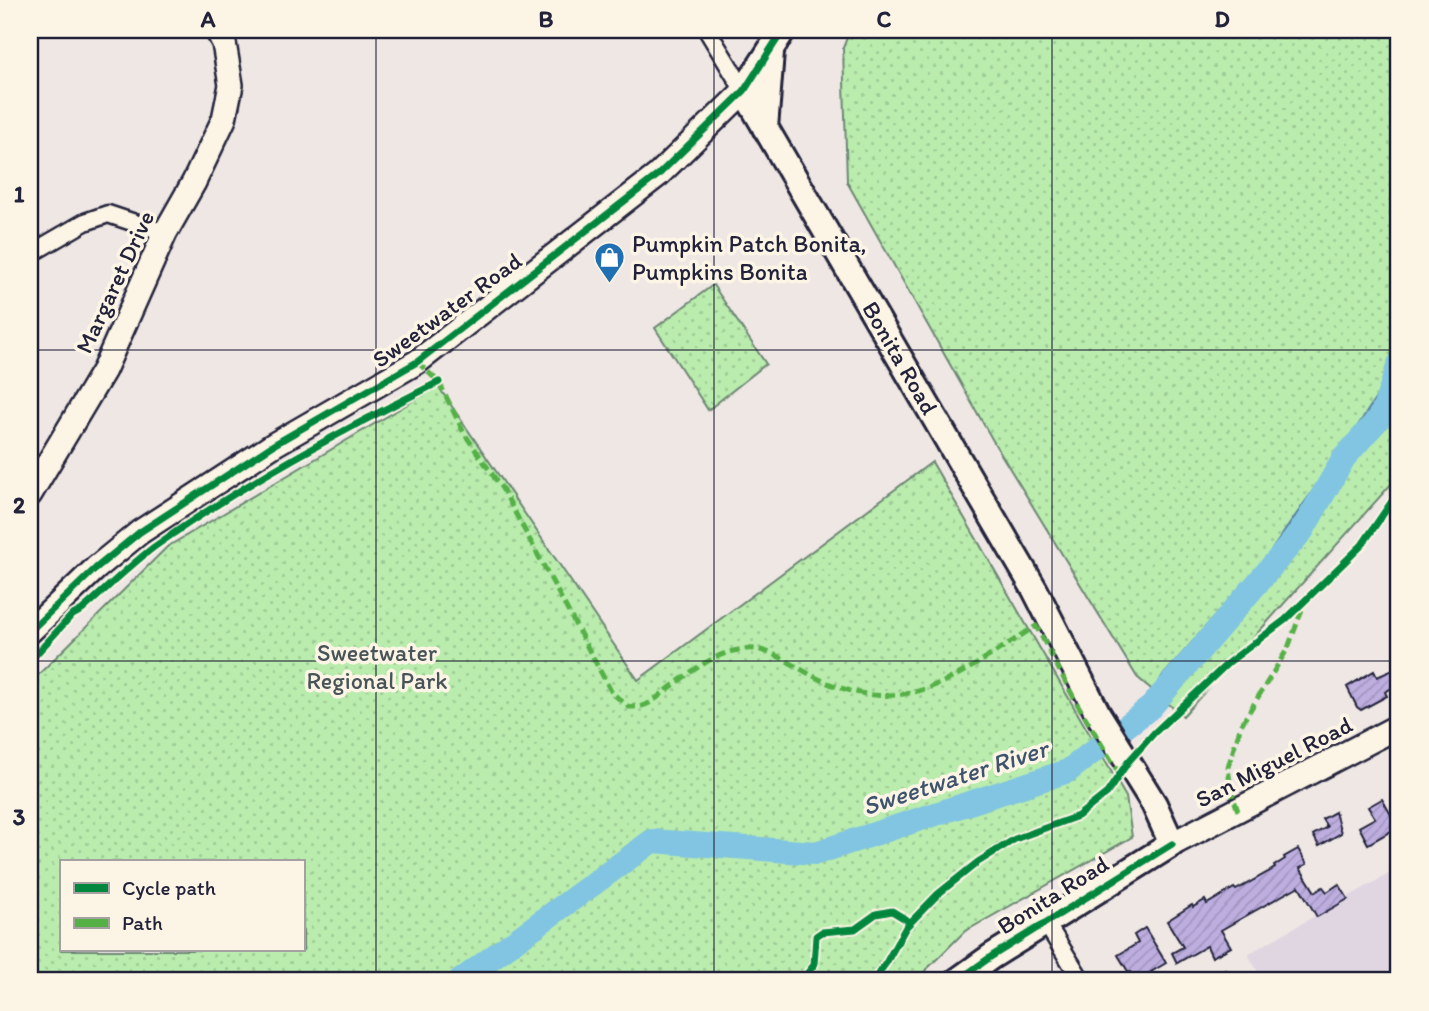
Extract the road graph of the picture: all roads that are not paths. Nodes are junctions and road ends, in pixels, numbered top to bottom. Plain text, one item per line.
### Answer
1 (217, 30) edge
2 (707, 30) edge
3 (777, 39) edge
4 (744, 91) junction
5 (765, 128) junction
6 (164, 233) junction
7 (30, 254) edge
8 (30, 494) edge
9 (30, 631) edge
10 (1399, 726) edge
11 (1172, 844) junction
12 (1046, 923) junction
13 (957, 981) edge
14 (1082, 981) edge

1 - 6 main road, Margaret Drive
2 - 4 street
3 - 4 main road, Sweetwater Road
3 - 5 main road
4 - 5 main road, Bonita Road
4 - 9 main road, Sweetwater Road
5 - 11 main road, Bonita Road
6 - 7 street
6 - 8 main road, Margaret Drive
10 - 11 main road, San Miguel Road
11 - 12 main road, Bonita Road
12 - 13 main road, Bonita Road
12 - 14 street

